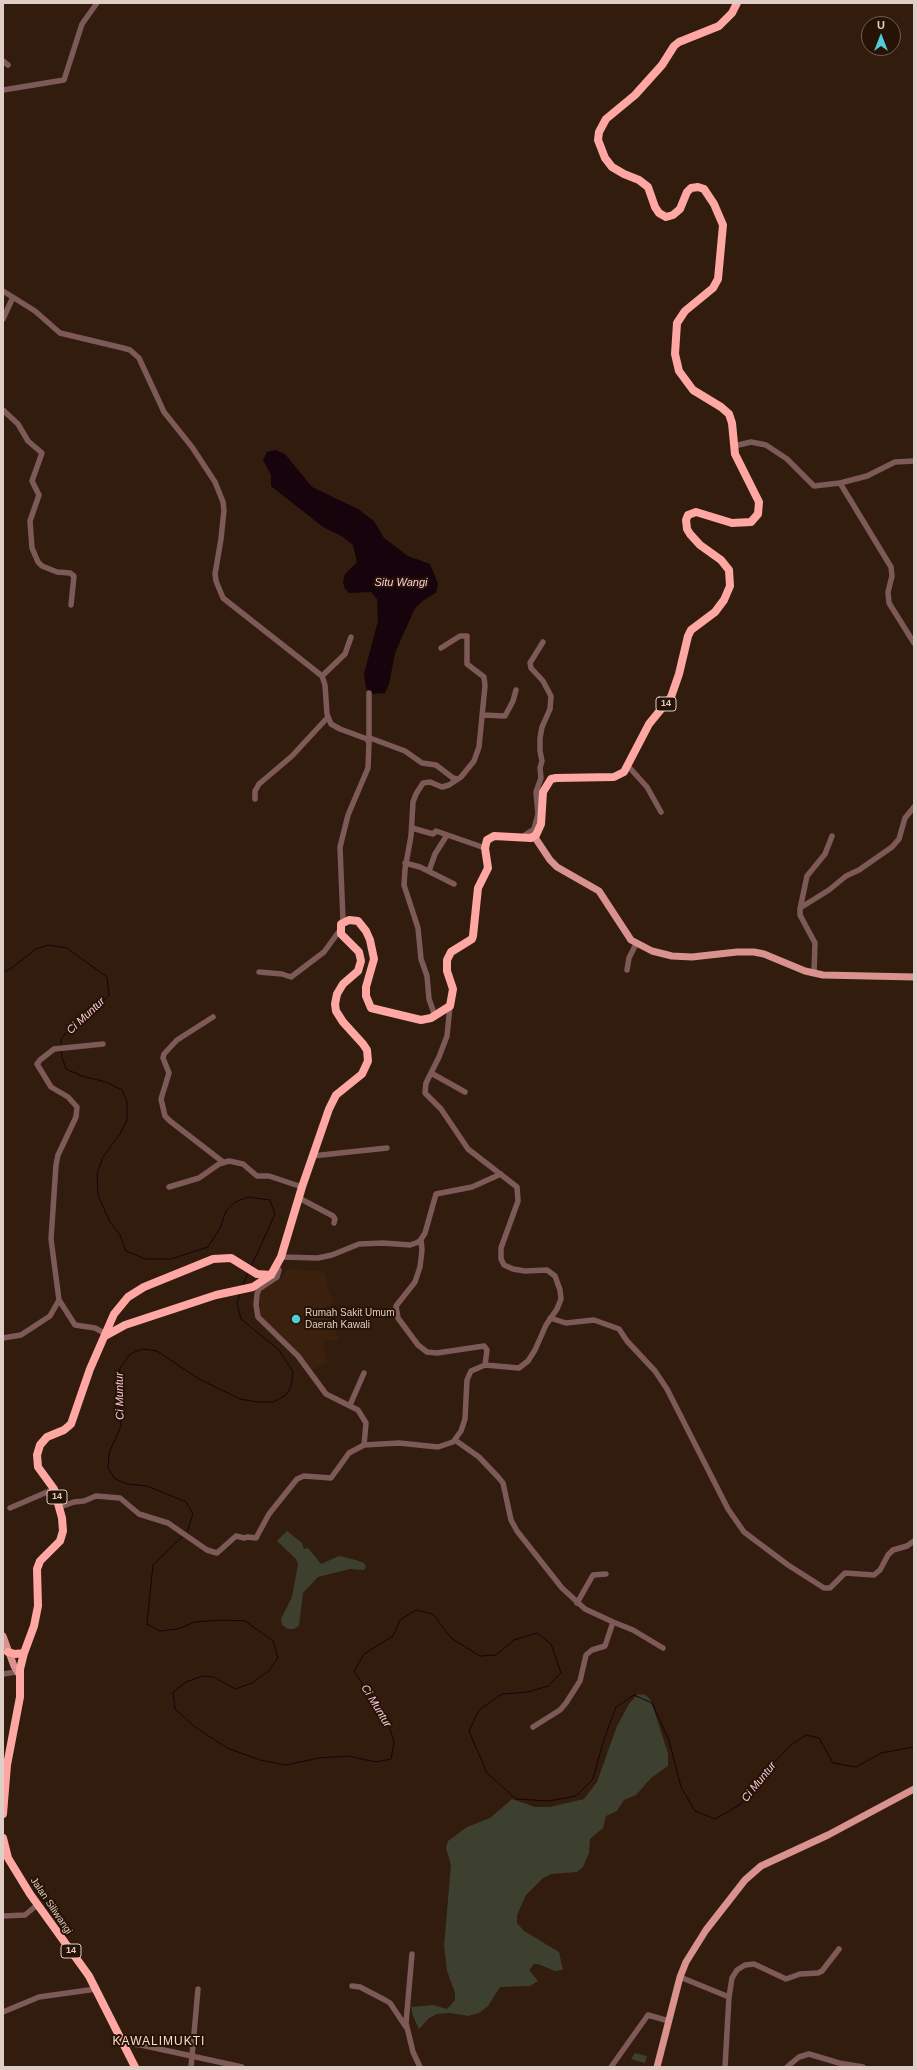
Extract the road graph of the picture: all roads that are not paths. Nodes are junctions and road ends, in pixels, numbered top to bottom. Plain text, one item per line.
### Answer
1 (97, 3) edge
2 (738, 3) edge
3 (3, 90) edge
4 (3, 291) edge
5 (13, 296) junction
6 (3, 319) edge
7 (3, 410) edge
8 (734, 446) junction
9 (914, 461) edge
10 (840, 483) junction
11 (71, 605) dead end
12 (351, 637) dead end
13 (543, 642) dead end
14 (914, 642) edge
15 (441, 648) dead end
16 (322, 676) junction
17 (516, 690) dead end
18 (369, 693) dead end
19 (483, 715) junction
20 (328, 717) junction
21 (369, 741) junction
22 (628, 766) junction
23 (458, 779) junction
24 (255, 799) dead end
25 (914, 807) edge
26 (661, 812) dead end
27 (412, 828) junction
28 (447, 835) junction
29 (534, 836) junction
30 (832, 836) dead end
31 (522, 837) junction
32 (485, 848) junction
33 (405, 863) junction
34 (429, 871) junction
35 (454, 884) dead end
36 (800, 910) junction
37 (343, 921) junction
38 (340, 930) junction
39 (636, 944) junction
40 (627, 970) dead end
41 (259, 972) dead end
42 (814, 973) junction
43 (914, 977) edge
44 (450, 1006) junction
45 (435, 1016) junction
46 (213, 1017) dead end
47 (103, 1044) dead end
48 (431, 1073) junction
49 (465, 1092) dead end
50 (387, 1148) dead end
51 (312, 1156) junction
52 (223, 1162) junction
53 (501, 1174) junction
54 (169, 1186) dead end
55 (302, 1187) junction
56 (299, 1198) junction
57 (334, 1224) dead end
58 (421, 1239) junction
59 (281, 1256) junction
60 (277, 1267) junction
61 (271, 1275) junction
62 (59, 1300) junction
63 (550, 1318) junction
64 (105, 1335) junction
65 (3, 1338) edge
66 (485, 1365) junction
67 (364, 1373) dead end
68 (350, 1405) junction
69 (455, 1440) junction
70 (364, 1445) junction
71 (54, 1489) junction
72 (10, 1508) dead end
73 (60, 1508) junction
74 (914, 1541) edge
75 (606, 1574) dead end
76 (577, 1603) junction
77 (614, 1622) junction
78 (3, 1636) edge
79 (663, 1648) dead end
80 (8, 1652) junction
81 (24, 1653) junction
82 (3, 1674) edge
83 (18, 1674) junction
84 (533, 1727) dead end
85 (914, 1789) edge
86 (3, 1813) edge
87 (3, 1838) edge
88 (37, 1905) junction
89 (3, 1916) edge
90 (839, 1949) dead end
91 (412, 1954) dead end
92 (680, 1977) junction
93 (352, 1986) dead end
94 (96, 1989) junction
95 (198, 1989) dead end
96 (729, 1997) junction
97 (3, 2012) edge
98 (669, 2021) junction
99 (406, 2027) junction
100 (122, 2043) junction
101 (192, 2056) junction
102 (135, 2067) edge
103 (192, 2067) edge
104 (242, 2067) edge
105 (420, 2067) edge
106 (611, 2067) edge
107 (656, 2067) edge
108 (725, 2067) edge
109 (787, 2067) edge
110 (863, 2067) edge

1 - 3 street
2 - 8 highway, 14
4 - 5 street
5 - 6 street
5 - 16 street
7 - 11 street
8 - 10 street
8 - 22 highway, 14
9 - 10 street
10 - 14 street
12 - 16 street
13 - 31 street
15 - 19 street
16 - 20 street
17 - 19 street
18 - 21 street
19 - 23 street
20 - 21 street
20 - 24 street
21 - 23 street
21 - 37 street
22 - 26 street
22 - 29 highway, 14
23 - 27 street
25 - 36 street
27 - 28 street
27 - 33 street
28 - 32 street
28 - 34 street
29 - 31 highway
29 - 39 main road
30 - 36 street
31 - 32 highway
32 - 44 highway
33 - 34 street
33 - 45 street
34 - 35 street
36 - 42 street
37 - 38 highway
37 - 45 highway
38 - 41 street
38 - 51 highway
39 - 40 street
39 - 42 main road
42 - 43 main road
44 - 45 highway
44 - 48 street
46 - 52 street
47 - 62 street
48 - 49 street
48 - 53 street
50 - 51 street
51 - 55 highway
52 - 54 street
52 - 55 street
53 - 58 street
53 - 63 street
55 - 56 highway
56 - 57 street
56 - 59 highway
58 - 59 street
58 - 66 street
59 - 60 highway
60 - 61 highway
60 - 68 street
61 - 64 highway
61 - 64 highway, 14
62 - 64 street
62 - 65 street
63 - 66 street
63 - 74 street
64 - 71 highway, 14
66 - 69 street
67 - 68 street
68 - 70 street
69 - 70 street
69 - 76 street
70 - 73 street
71 - 72 street
71 - 73 highway, 14
73 - 81 highway, 14
75 - 76 street
76 - 77 street
77 - 79 street
77 - 84 street
78 - 80 main road
80 - 81 highway
80 - 83 main road
81 - 83 highway, 14
82 - 83 street
83 - 86 highway, 14
85 - 92 main road
87 - 88 highway, Jalan Siliwangi / 14
88 - 89 street
88 - 94 highway, Jalan Siliwangi / 14
90 - 96 street
91 - 99 street
92 - 96 street
92 - 98 main road
93 - 99 street
94 - 97 street
94 - 100 highway, Jalan Siliwangi / 14
95 - 101 street
96 - 108 street
98 - 106 street
98 - 107 main road
99 - 105 street
100 - 101 street
100 - 102 highway, Jalan Siliwangi / 14
101 - 103 street
101 - 104 street
109 - 110 street

